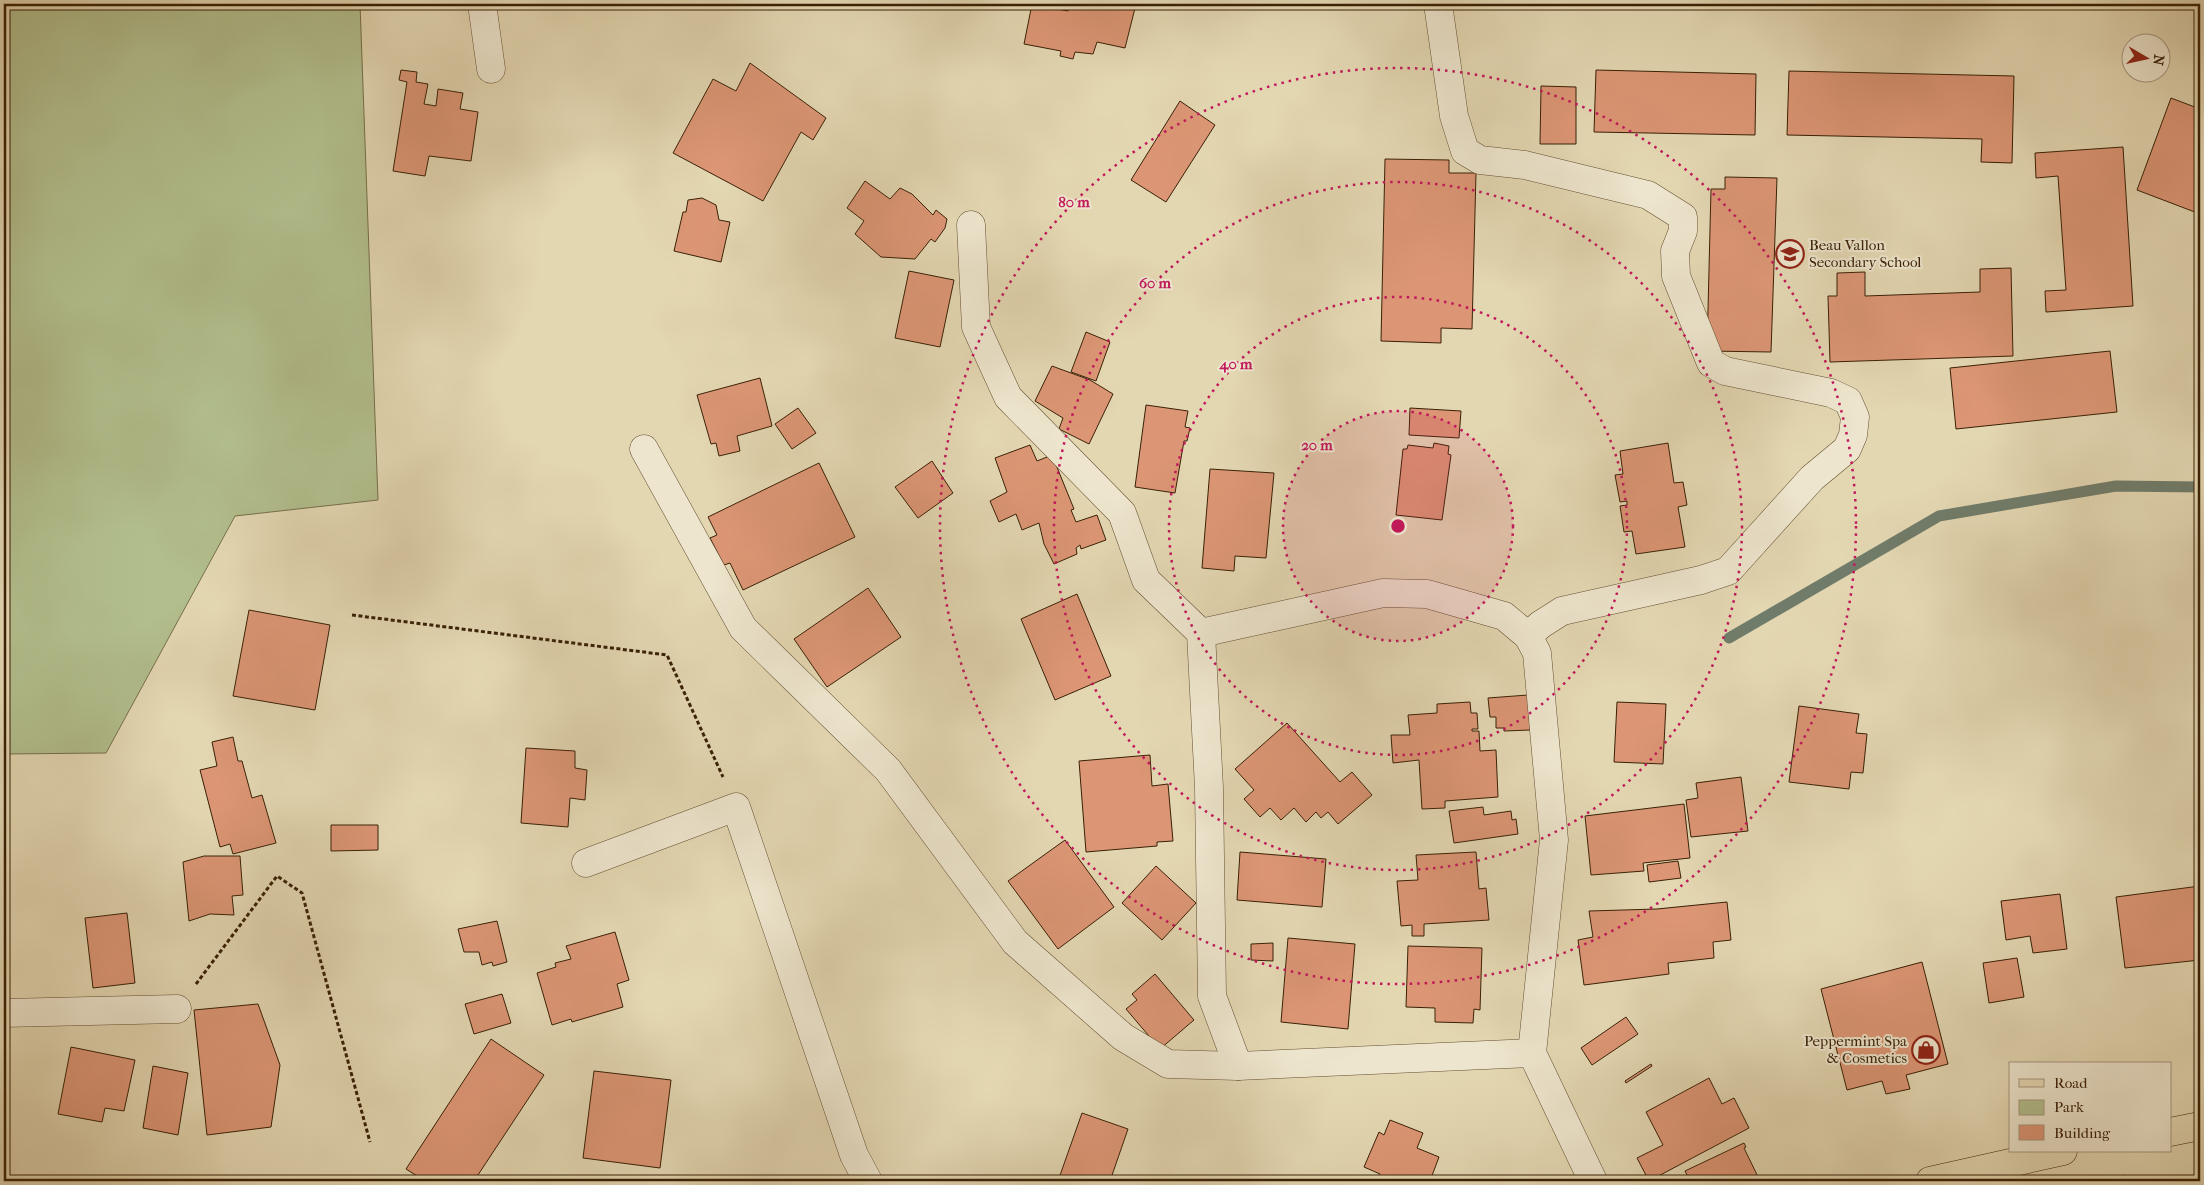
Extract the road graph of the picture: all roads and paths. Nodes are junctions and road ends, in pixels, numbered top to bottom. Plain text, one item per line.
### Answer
1 (482, 4) edge
2 (1438, 4) edge
3 (491, 68) dead end
4 (971, 225) dead end
5 (2197, 381) dead end
6 (2200, 384) edge
7 (644, 449) dead end
8 (352, 615) dead end
9 (1201, 633) junction
10 (1528, 636) junction
11 (736, 807) junction
12 (586, 863) dead end
13 (177, 1009) joint
14 (4, 1013) edge
15 (1532, 1052) junction
16 (1238, 1066) junction
17 (2200, 1126) edge
18 (2172, 1132) edge
19 (370, 1142) dead end
20 (2059, 1152) edge
21 (868, 1181) edge
22 (1594, 1181) edge
23 (1930, 1181) edge

1 - 3 street
2 - 10 street
4 - 9 street
5 - 6 path
7 - 16 street
8 - 11 path
9 - 10 street
9 - 16 street
10 - 15 street
11 - 12 street
11 - 21 street
13 - 14 street
13 - 19 path
15 - 16 street
15 - 22 street
17 - 18 main road
20 - 23 main road

